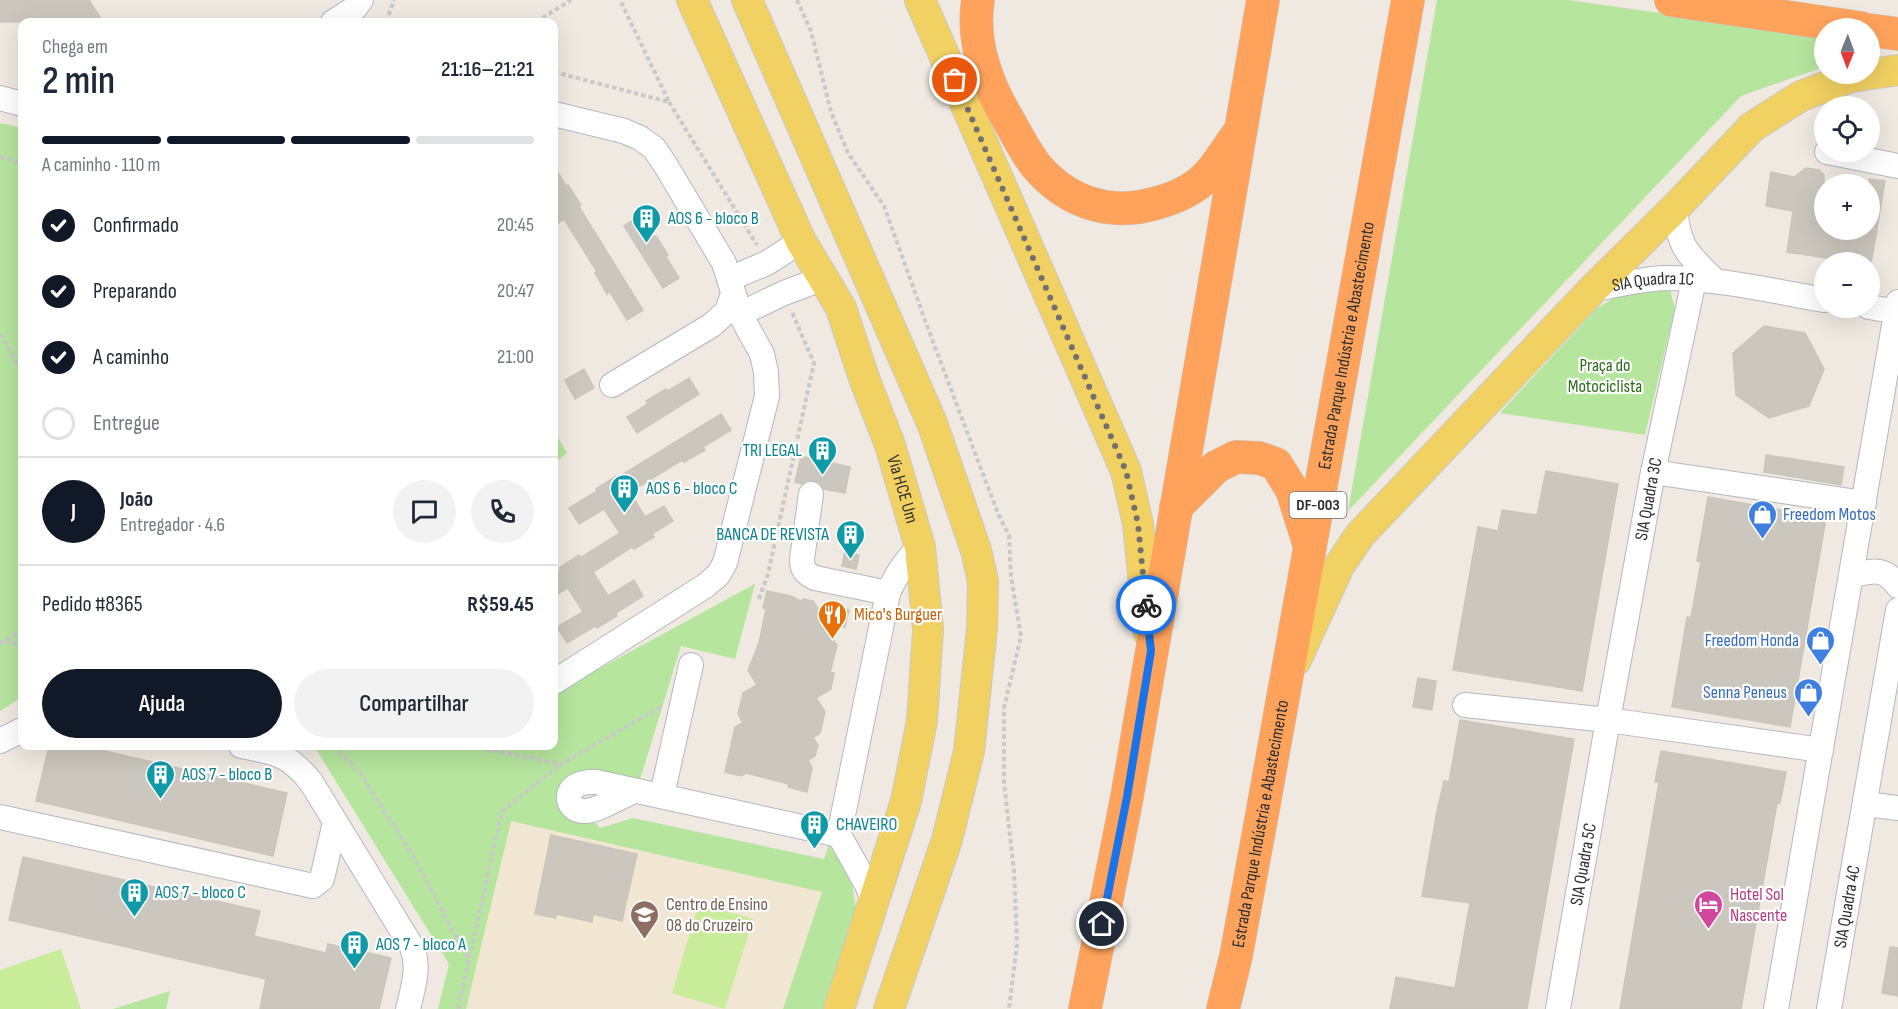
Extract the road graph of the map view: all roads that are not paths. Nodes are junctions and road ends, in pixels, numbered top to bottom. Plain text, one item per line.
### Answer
1 (361, 0) edge
2 (692, 0) edge
3 (747, 0) edge
4 (920, 0) edge
5 (978, 0) edge
6 (1263, 0) edge
7 (1408, 0) edge
8 (1671, 0) edge
9 (339, 18) edge
10 (1814, 21) edge
11 (1880, 32) edge
12 (1898, 34) edge
13 (1898, 70) edge
14 (0, 98) edge
15 (18, 103) edge
16 (558, 115) edge
17 (1242, 128) junction
18 (1878, 162) edge
19 (1898, 166) edge
20 (1675, 208) junction
21 (801, 241) junction
22 (824, 278) junction
23 (1705, 280) junction
24 (1592, 290) junction
25 (734, 296) junction
26 (1814, 298) edge
27 (1880, 308) edge
28 (1898, 309) edge
29 (864, 378) junction
30 (612, 385) dead end
31 (917, 387) junction
32 (932, 423) junction
33 (890, 445) junction
34 (1653, 472) junction
35 (811, 494) dead end
36 (1864, 503) junction
37 (1176, 507) junction
38 (920, 547) junction
39 (1311, 549) junction
40 (1851, 576) junction
41 (1898, 586) edge
42 (888, 593) junction
43 (1898, 610) edge
44 (1151, 651) junction
45 (691, 666) dead end
46 (558, 677) edge
47 (1285, 685) junction
48 (1464, 705) dead end
49 (1608, 720) junction
50 (1889, 725) edge
51 (18, 732) edge
52 (0, 741) edge
53 (258, 750) edge
54 (1821, 750) junction
55 (634, 791) dead end
56 (662, 795) junction
57 (1866, 804) junction
58 (1898, 808) edge
59 (0, 817) edge
60 (335, 822) junction
61 (839, 835) junction
62 (874, 902) junction
63 (1236, 956) junction
64 (408, 1009) edge
65 (839, 1009) edge
66 (889, 1009) edge
67 (1085, 1009) edge
68 (1223, 1009) edge
69 (1238, 1009) edge
70 (1558, 1009) edge
71 (1776, 1009) edge
72 (1829, 1009) edge

1 - 9 street
2 - 21 main road, Via HCE Um
3 - 31 main road
4 - 44 main road
5 - 17 highway
6 - 17 highway
7 - 39 highway, Estrada Parque Indústria e Abastecimento / DF-003
8 - 10 highway
11 - 12 highway
13 - 20 main road
14 - 15 street
16 - 25 street
17 - 37 highway
18 - 19 street
20 - 23 street, SIA Quadra 1C
20 - 24 main road
21 - 22 main road, Via HCE Um
21 - 25 street
22 - 25 street
22 - 29 main road, Via HCE Um
23 - 24 street, SIA Quadra 1C
23 - 26 street, SIA Quadra 1C
23 - 34 street, SIA Quadra 3C
24 - 47 main road
25 - 30 street
25 - 46 street
27 - 28 street
28 - 36 street
29 - 31 main road
29 - 33 main road, Via HCE Um
31 - 32 main road
32 - 33 main road
32 - 66 main road
33 - 38 main road, Via HCE Um
34 - 36 street
34 - 49 street, SIA Quadra 3C
35 - 42 street
36 - 40 street
37 - 39 highway
37 - 44 highway
38 - 42 street
38 - 62 main road, Via HCE Um
39 - 47 highway, Estrada Parque Indústria e Abastecimento / DF-003
40 - 41 street
40 - 54 street
42 - 61 street
43 - 50 street, SIA Quadra 4C
44 - 67 highway
45 - 56 street
47 - 63 highway, Estrada Parque Indústria e Abastecimento / DF-003
48 - 49 street
49 - 54 street
49 - 70 street, SIA Quadra 5C
50 - 57 street, SIA Quadra 4C
51 - 52 street
53 - 60 street
54 - 71 street
55 - 56 street
56 - 61 street
57 - 58 street
57 - 72 street, SIA Quadra 4C
59 - 60 street
60 - 64 street
61 - 62 street
62 - 65 main road, Via HCE Um
63 - 68 highway, Estrada Parque Indústria e Abastecimento / DF-003
63 - 69 street

